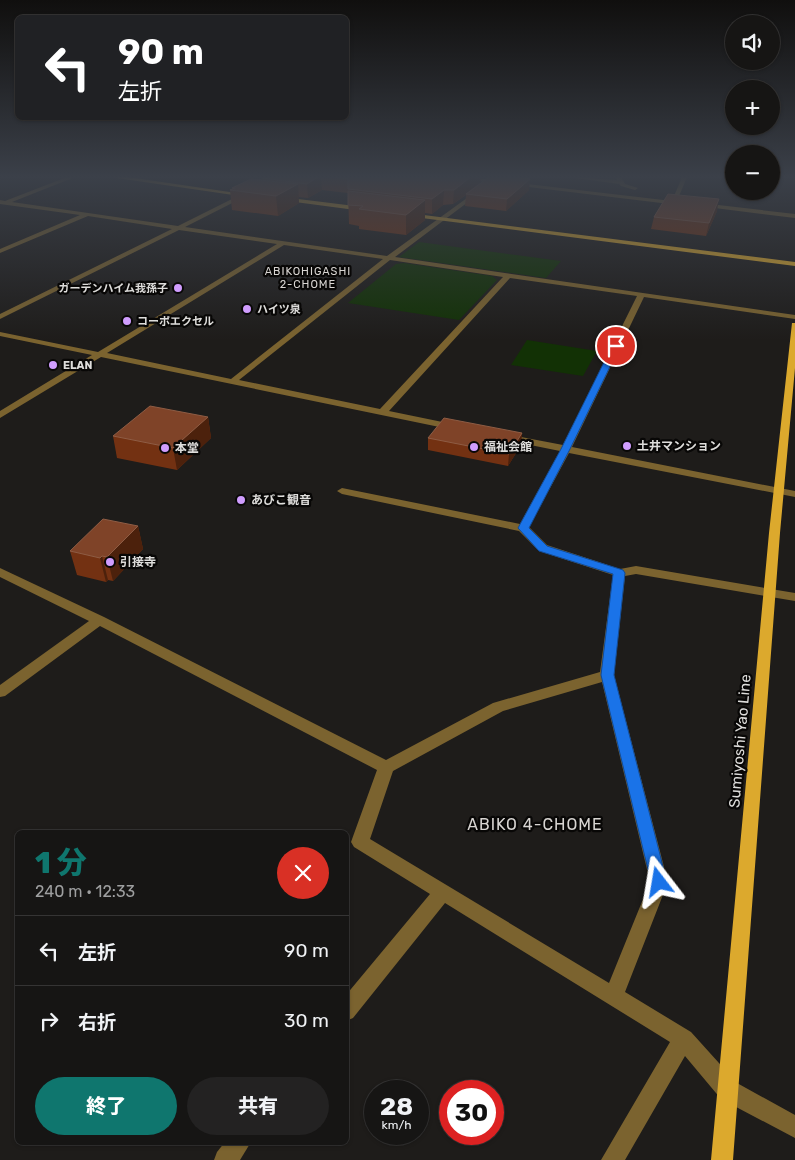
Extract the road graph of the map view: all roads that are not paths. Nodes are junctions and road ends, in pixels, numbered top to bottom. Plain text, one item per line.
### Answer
1 (47, 231) edge
2 (171, 231) edge
3 (199, 231) edge
4 (425, 231) edge
5 (536, 231) edge
6 (586, 231) edge
7 (283, 243) junction
8 (0, 251) edge
9 (795, 257) edge
10 (389, 258) junction
11 (795, 264) edge
12 (508, 276) junction
13 (641, 295) junction
14 (0, 317) edge
15 (795, 317) edge
16 (795, 325) edge
17 (0, 334) edge
18 (100, 354) junction
19 (233, 381) junction
20 (382, 413) junction
21 (0, 415) edge
22 (460, 428) edge
23 (498, 436) edge
24 (566, 449) junction
25 (342, 491) dead end
26 (777, 491) junction
27 (795, 494) edge
28 (523, 528) junction
29 (0, 572) edge
30 (619, 573) junction
31 (770, 593) junction
32 (795, 597) edge
33 (99, 620) junction
34 (607, 675) junction
35 (0, 692) edge
36 (386, 767) junction
37 (443, 892) junction
38 (614, 996) junction
39 (349, 1007) edge
40 (684, 1039) junction
41 (729, 1091) junction
42 (795, 1127) edge
43 (238, 1145) edge
44 (225, 1160) edge
45 (612, 1160) edge
46 (722, 1160) edge

1 - 8 street
2 - 14 street
3 - 7 street
4 - 10 street
5 - 11 main road
6 - 9 main road
7 - 10 street
7 - 18 street
10 - 12 street
10 - 19 street
12 - 13 street
12 - 20 street
13 - 15 street
13 - 24 street
16 - 26 main road, Sumiyoshi Yao Line
17 - 18 street
18 - 19 street
18 - 21 street
19 - 20 street
20 - 22 street
23 - 24 street
24 - 26 street
24 - 28 street
25 - 28 street
26 - 27 street
26 - 31 main road, Sumiyoshi Yao Line
28 - 30 street
29 - 33 street
30 - 31 street
30 - 34 street
31 - 32 street
31 - 41 main road, Sumiyoshi Yao Line
33 - 35 street
33 - 36 street
34 - 36 street
34 - 38 street
36 - 37 street
37 - 38 street
37 - 39 street
38 - 40 street
40 - 41 street
40 - 45 street
41 - 42 street
41 - 46 main road, Sumiyoshi Yao Line
43 - 44 street

